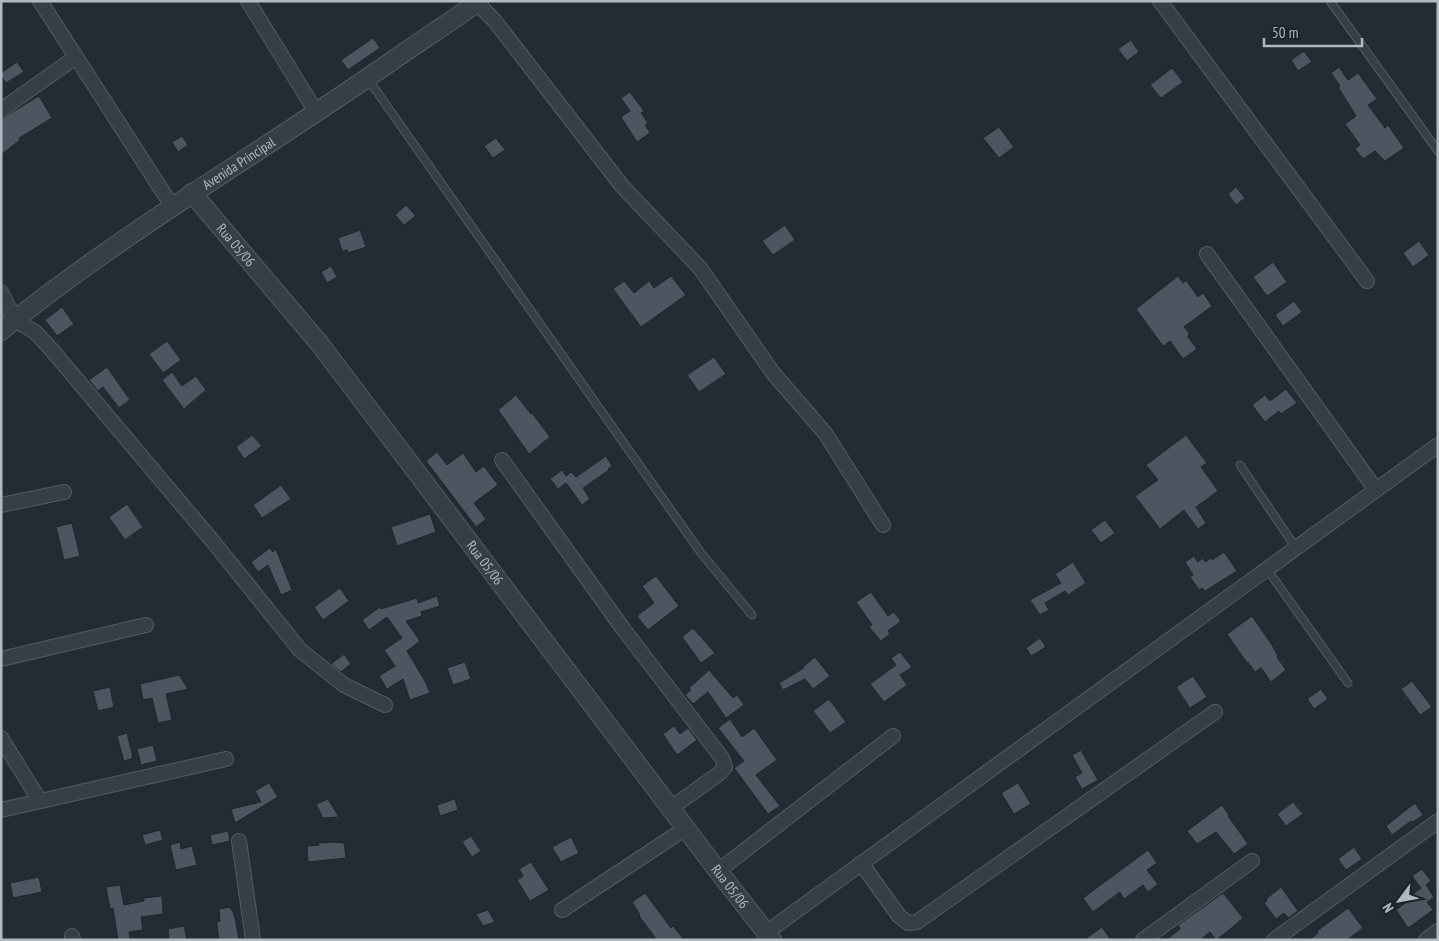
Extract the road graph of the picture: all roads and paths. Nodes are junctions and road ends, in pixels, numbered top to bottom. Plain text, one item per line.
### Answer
1 (40, 1) edge
2 (248, 1) edge
3 (1160, 1) edge
4 (1330, 1) edge
5 (478, 2) edge
6 (76, 57) junction
7 (368, 79) junction
8 (1, 110) edge
9 (316, 112) junction
10 (1438, 151) edge
11 (192, 193) junction
12 (172, 206) junction
13 (1207, 254) dead end
14 (1367, 281) dead end
15 (1, 292) edge
16 (8, 325) edge
17 (1438, 445) edge
18 (502, 460) dead end
19 (1240, 464) dead end
20 (1376, 490) junction
21 (64, 492) dead end
22 (1, 505) edge
23 (883, 525) dead end
24 (1296, 548) junction
25 (1267, 569) junction
26 (752, 615) dead end
27 (146, 625) dead end
28 (1, 659) edge
29 (1348, 683) dead end
30 (384, 705) dead end
31 (1215, 712) dead end
32 (893, 736) dead end
33 (1, 738) edge
34 (226, 759) dead end
35 (40, 801) junction
36 (671, 808) junction
37 (1, 810) edge
38 (1438, 821) edge
39 (686, 828) junction
40 (239, 841) dead end
41 (1252, 861) dead end
42 (862, 863) junction
43 (718, 871) junction
44 (562, 910) dead end
45 (1438, 931) edge
46 (769, 936) edge
47 (253, 940) edge
48 (1143, 940) edge
49 (1274, 940) edge
50 (1426, 940) edge

1 - 6 street
2 - 9 street
3 - 14 street
4 - 10 lane
5 - 7 street, Avenida Principal
5 - 23 street
6 - 8 street
6 - 12 street
7 - 9 street, Avenida Principal
7 - 26 lane
9 - 11 street, Avenida Principal
11 - 12 street, Avenida Principal
11 - 36 street, Rua 05/06
12 - 16 street, Avenida Principal
13 - 20 street
15 - 16 street
16 - 30 street
17 - 20 street
18 - 36 street
19 - 24 lane
20 - 24 street
21 - 22 street
24 - 25 street
25 - 29 lane
25 - 42 street
27 - 28 street
31 - 42 street
32 - 43 street
33 - 35 street
34 - 35 street
35 - 37 street
36 - 39 street, Rua 05/06
38 - 49 street
39 - 43 street, Rua 05/06
39 - 44 street
40 - 47 street
41 - 48 street
42 - 46 street
43 - 46 street, Rua 05/06
45 - 50 street

